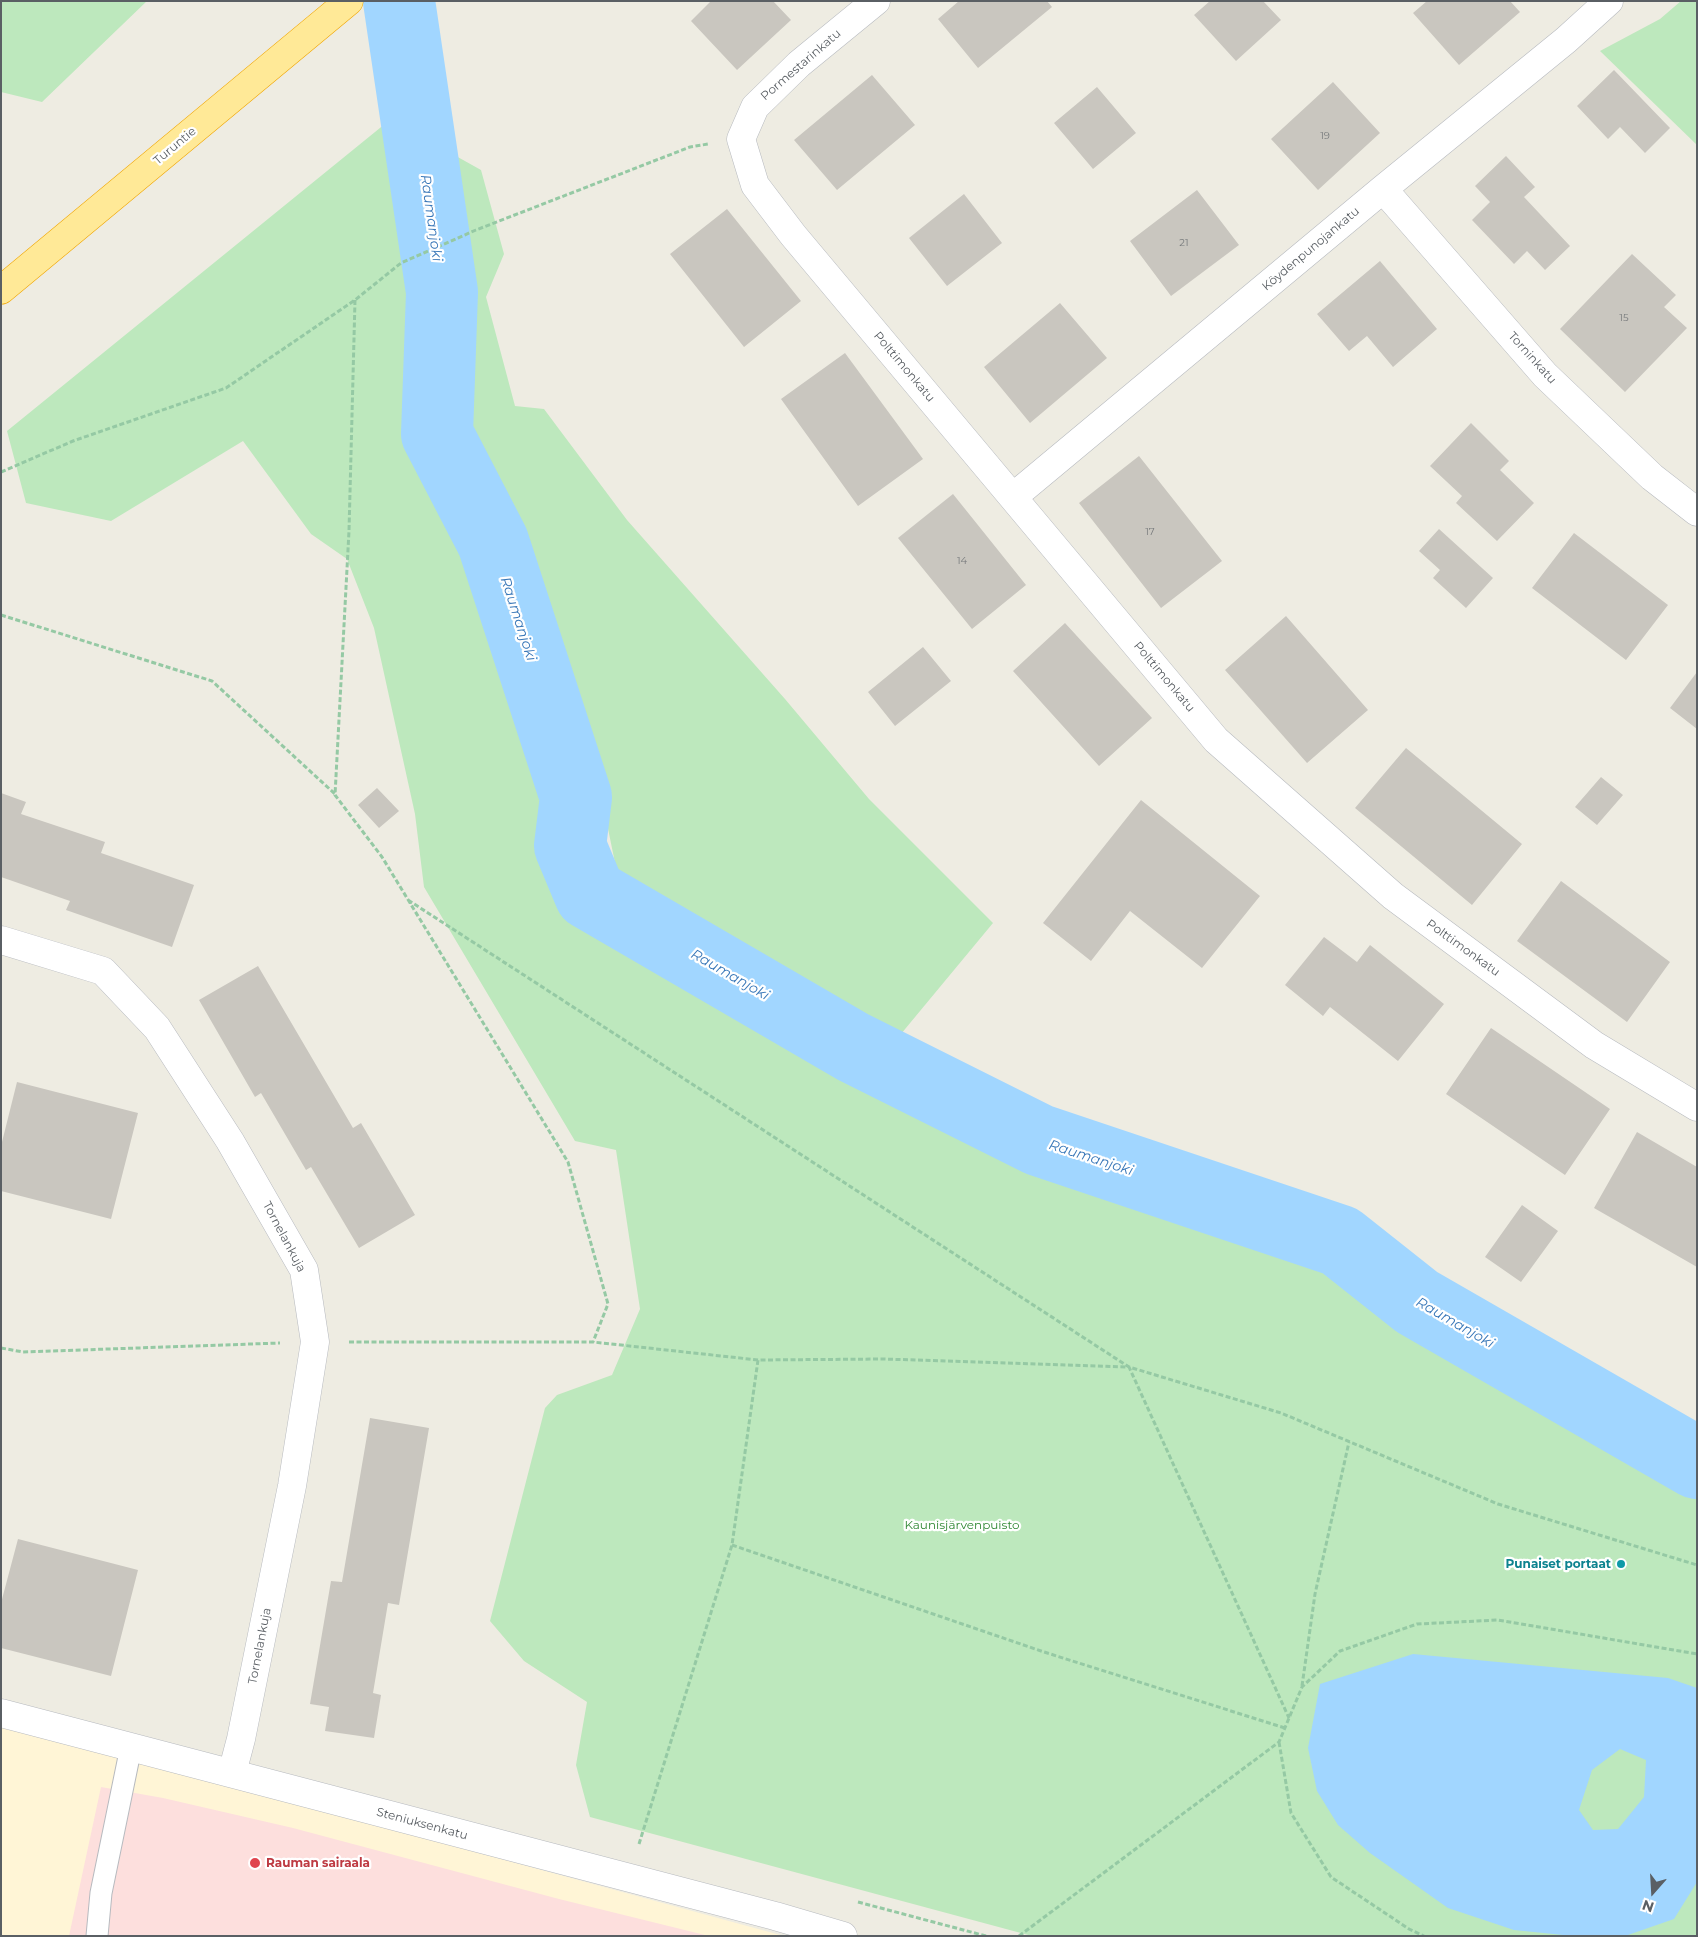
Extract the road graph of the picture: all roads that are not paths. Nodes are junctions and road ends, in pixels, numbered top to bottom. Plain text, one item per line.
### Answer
1 (349, 1) edge
2 (876, 1) edge
3 (1609, 1) edge
4 (740, 139) joint
5 (1383, 189) junction
6 (1, 290) edge
7 (1014, 497) junction
8 (1697, 512) edge
9 (1, 940) edge
10 (1697, 1107) edge
11 (1, 1713) edge
12 (131, 1747) junction
13 (232, 1772) junction
14 (97, 1936) edge
15 (843, 1936) edge

1 - 6 highway, Turuntie
2 - 4 street, Pormestarinkatu
3 - 5 street, Köydenpunojankatu
4 - 7 street, Polttimonkatu
5 - 7 street, Köydenpunojankatu
5 - 8 street, Torninkatu
7 - 10 street, Polttimonkatu
9 - 13 street, Tornelankuja
11 - 12 street, Steniuksenkatu
12 - 13 street, Steniuksenkatu
12 - 14 lane
13 - 15 street, Steniuksenkatu

